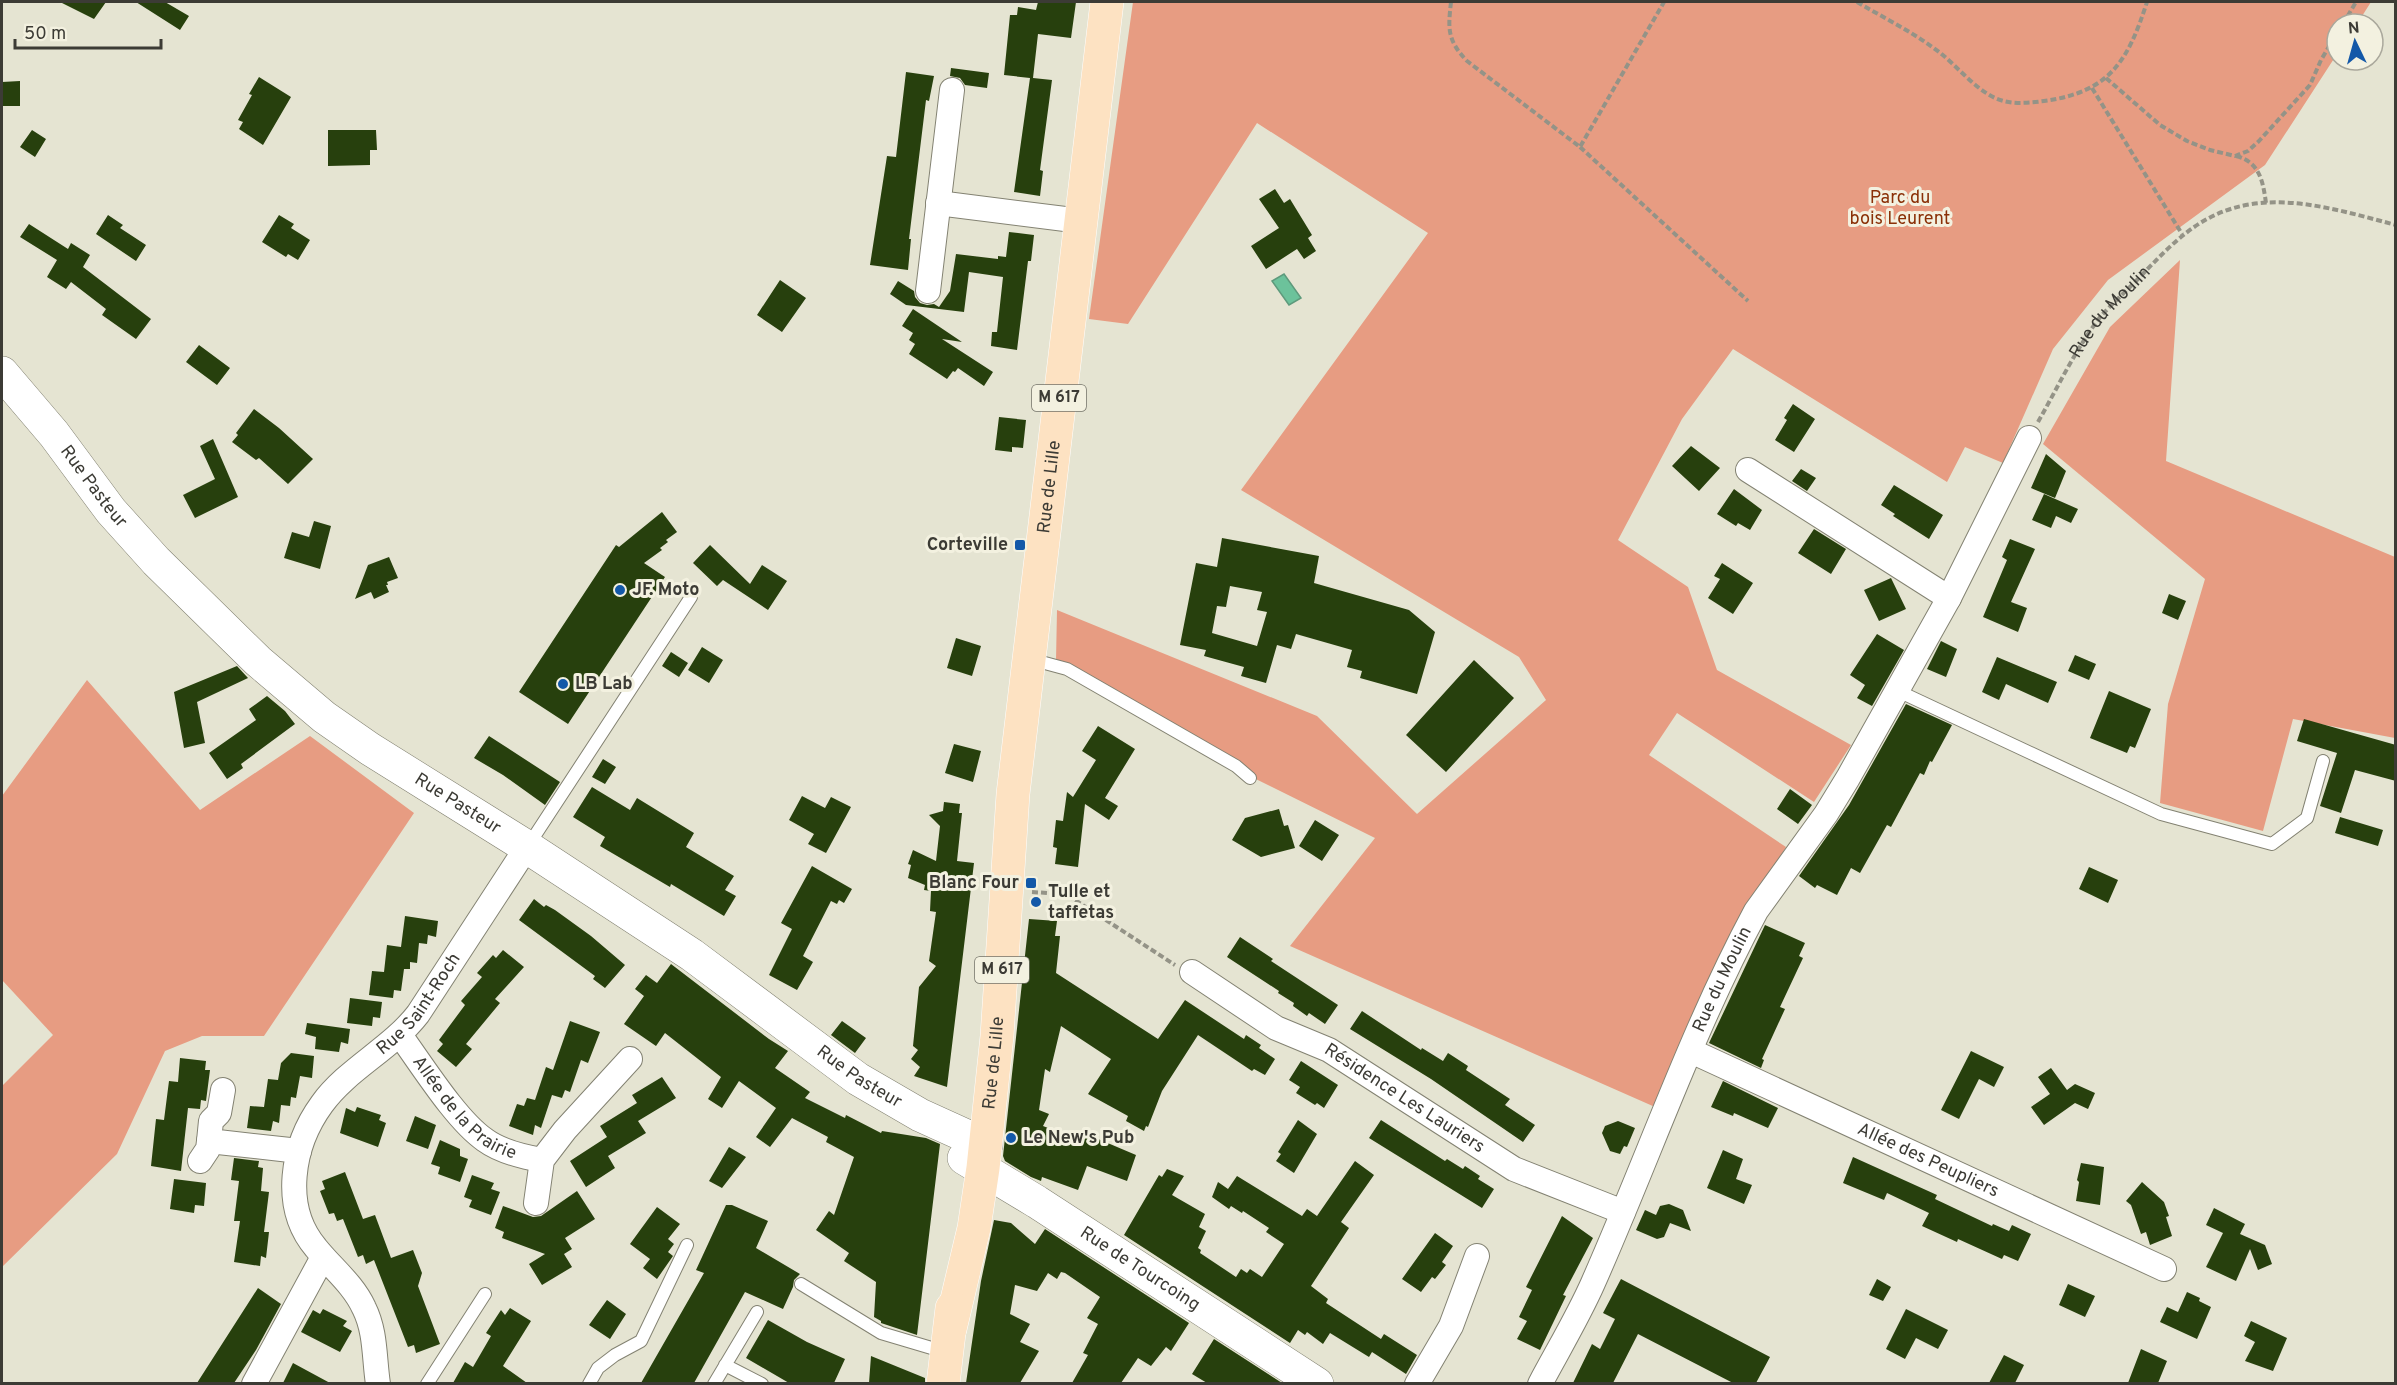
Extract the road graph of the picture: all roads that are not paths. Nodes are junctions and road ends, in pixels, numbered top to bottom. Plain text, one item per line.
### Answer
1 (1107, 2) edge
2 (952, 90) dead end
3 (938, 203) junction
4 (1081, 221) junction
5 (928, 291) dead end
6 (2, 374) edge
7 (2029, 438) road end
8 (1748, 470) dead end
9 (691, 597) dead end
10 (1949, 598) junction
11 (1029, 659) junction
12 (1898, 691) junction
13 (2323, 761) dead end
14 (1250, 778) dead end
15 (1013, 794) junction
16 (527, 847) junction
17 (1192, 972) road end
18 (400, 1035) junction
19 (1691, 1051) junction
20 (630, 1059) dead end
21 (223, 1090) dead end
22 (299, 1151) junction
23 (974, 1152) junction
24 (542, 1160) junction
25 (536, 1203) dead end
26 (1623, 1212) junction
27 (687, 1245) dead end
28 (1477, 1256) dead end
29 (323, 1257) junction
30 (2164, 1269) dead end
31 (801, 1284) dead end
32 (485, 1294) dead end
33 (757, 1312) dead end
34 (947, 1355) edge
35 (725, 1365) junction
36 (254, 1383) edge
37 (378, 1383) edge
38 (427, 1383) edge
39 (589, 1383) edge
40 (714, 1383) edge
41 (762, 1383) edge
42 (1317, 1383) edge
43 (1417, 1383) edge
44 (1540, 1383) edge

1 - 4 main road, Rue de Lille / M 617
2 - 3 street
3 - 4 street
3 - 5 street
4 - 11 main road, Rue de Lille / M 617
6 - 16 main road, Rue Pasteur
7 - 10 street, Rue du Moulin
8 - 10 street
9 - 16 lane
10 - 12 street, Rue du Moulin
11 - 14 lane
11 - 15 main road, Rue de Lille / M 617
12 - 13 lane
12 - 19 street, Rue du Moulin
15 - 23 main road, Rue de Lille / M 617
15 - 23 main road, Rue de Lille / M 617
16 - 18 street, Rue Saint-Roch
16 - 23 main road, Rue Pasteur
17 - 26 street, Résidence Les Lauriers
18 - 22 street, Rue Saint-Roch
18 - 24 street, Allée de la Prairie
19 - 26 street, Rue du Moulin
19 - 30 street, Allée des Peupliers
20 - 24 street, Allée de la Prairie
21 - 22 street
22 - 29 street, Rue Saint-Roch
23 - 34 main road, Rue de Lille / M 617
23 - 42 main road, Rue de Tourcoing
24 - 25 street, Allée de la Prairie
26 - 44 street, Rue du Moulin
27 - 39 lane
28 - 43 street
29 - 36 street
29 - 37 street, Rue Saint-Roch
31 - 34 lane
32 - 38 lane
33 - 35 lane
35 - 40 lane
35 - 41 lane

